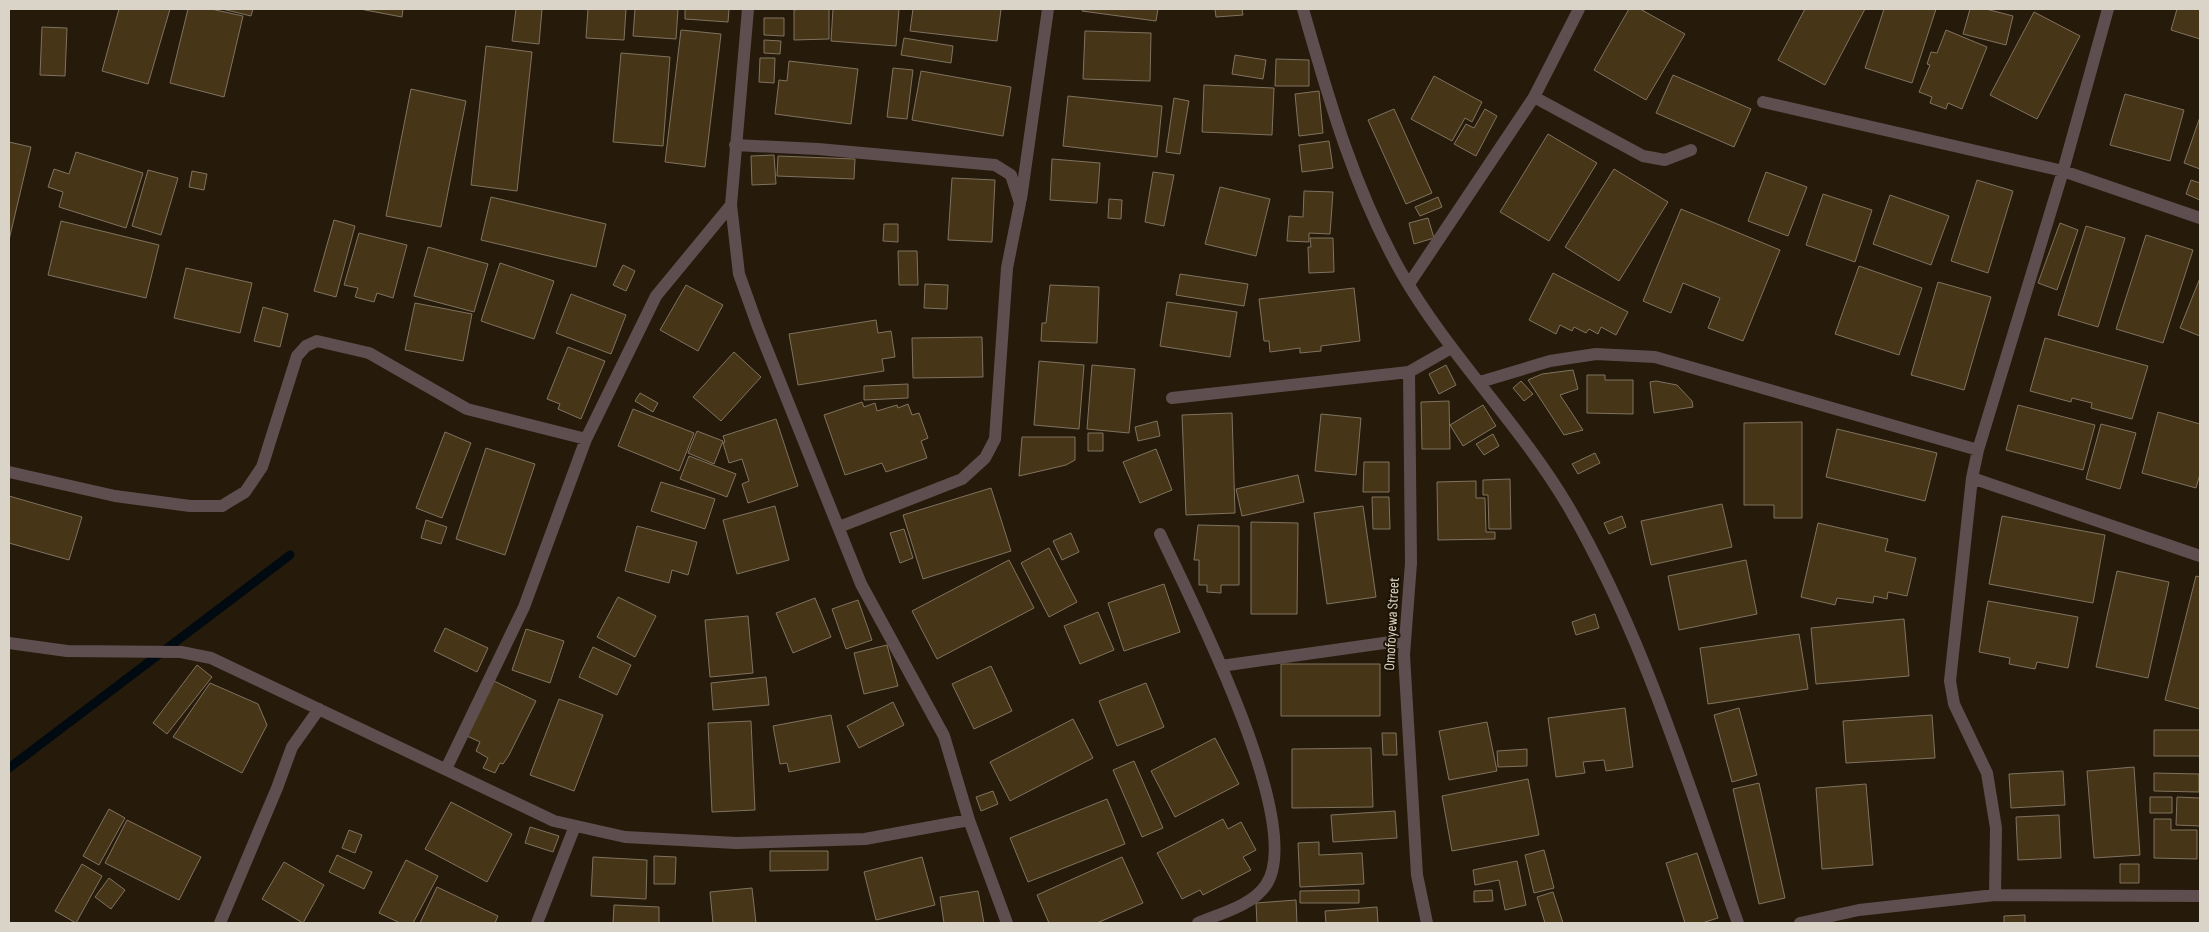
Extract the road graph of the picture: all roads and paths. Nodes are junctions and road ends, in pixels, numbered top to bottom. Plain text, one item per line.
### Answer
1 (748, 9) edge
2 (1048, 9) edge
3 (1304, 9) edge
4 (1579, 9) edge
5 (2108, 9) edge
6 (1534, 97) junction
7 (1763, 102) dead end
8 (734, 145) junction
9 (1690, 150) dead end
10 (2063, 171) junction
11 (1020, 202) junction
12 (731, 205) junction
13 (2200, 218) edge
14 (1409, 284) junction
15 (1451, 348) junction
16 (1410, 372) junction
17 (1480, 382) junction
18 (1172, 398) dead end
19 (586, 439) junction
20 (1978, 450) junction
21 (9, 472) edge
22 (1972, 478) junction
23 (839, 527) junction
24 (1160, 534) dead end
25 (2200, 556) edge
26 (1405, 640) junction
27 (9, 643) edge
28 (1221, 666) junction
29 (319, 709) junction
30 (446, 769) junction
31 (970, 820) junction
32 (575, 826) junction
33 (1995, 895) junction
34 (2200, 896) edge
35 (220, 923) edge
36 (537, 923) edge
37 (1007, 923) edge
38 (1198, 923) edge
39 (1427, 923) edge
40 (1738, 923) edge
41 (1800, 923) edge

1 - 8 street
2 - 11 street
3 - 14 street
4 - 6 street
5 - 10 street
6 - 9 street
6 - 14 street
7 - 10 street
8 - 11 street
8 - 12 street
10 - 13 street
10 - 20 street
11 - 23 street
12 - 19 street
12 - 23 street
14 - 15 street
15 - 16 street
15 - 17 street
16 - 18 street
16 - 26 street, Omofoyewa Street
17 - 20 street
17 - 40 street
19 - 21 street
19 - 30 street
20 - 22 street
22 - 25 street
22 - 33 street
23 - 31 street
24 - 28 street
26 - 28 street
26 - 39 street, Omofoyewa Street
27 - 29 street
28 - 38 street
29 - 30 street
29 - 35 street
30 - 32 street
31 - 32 street
31 - 37 street
32 - 36 street
33 - 34 street
33 - 41 street

